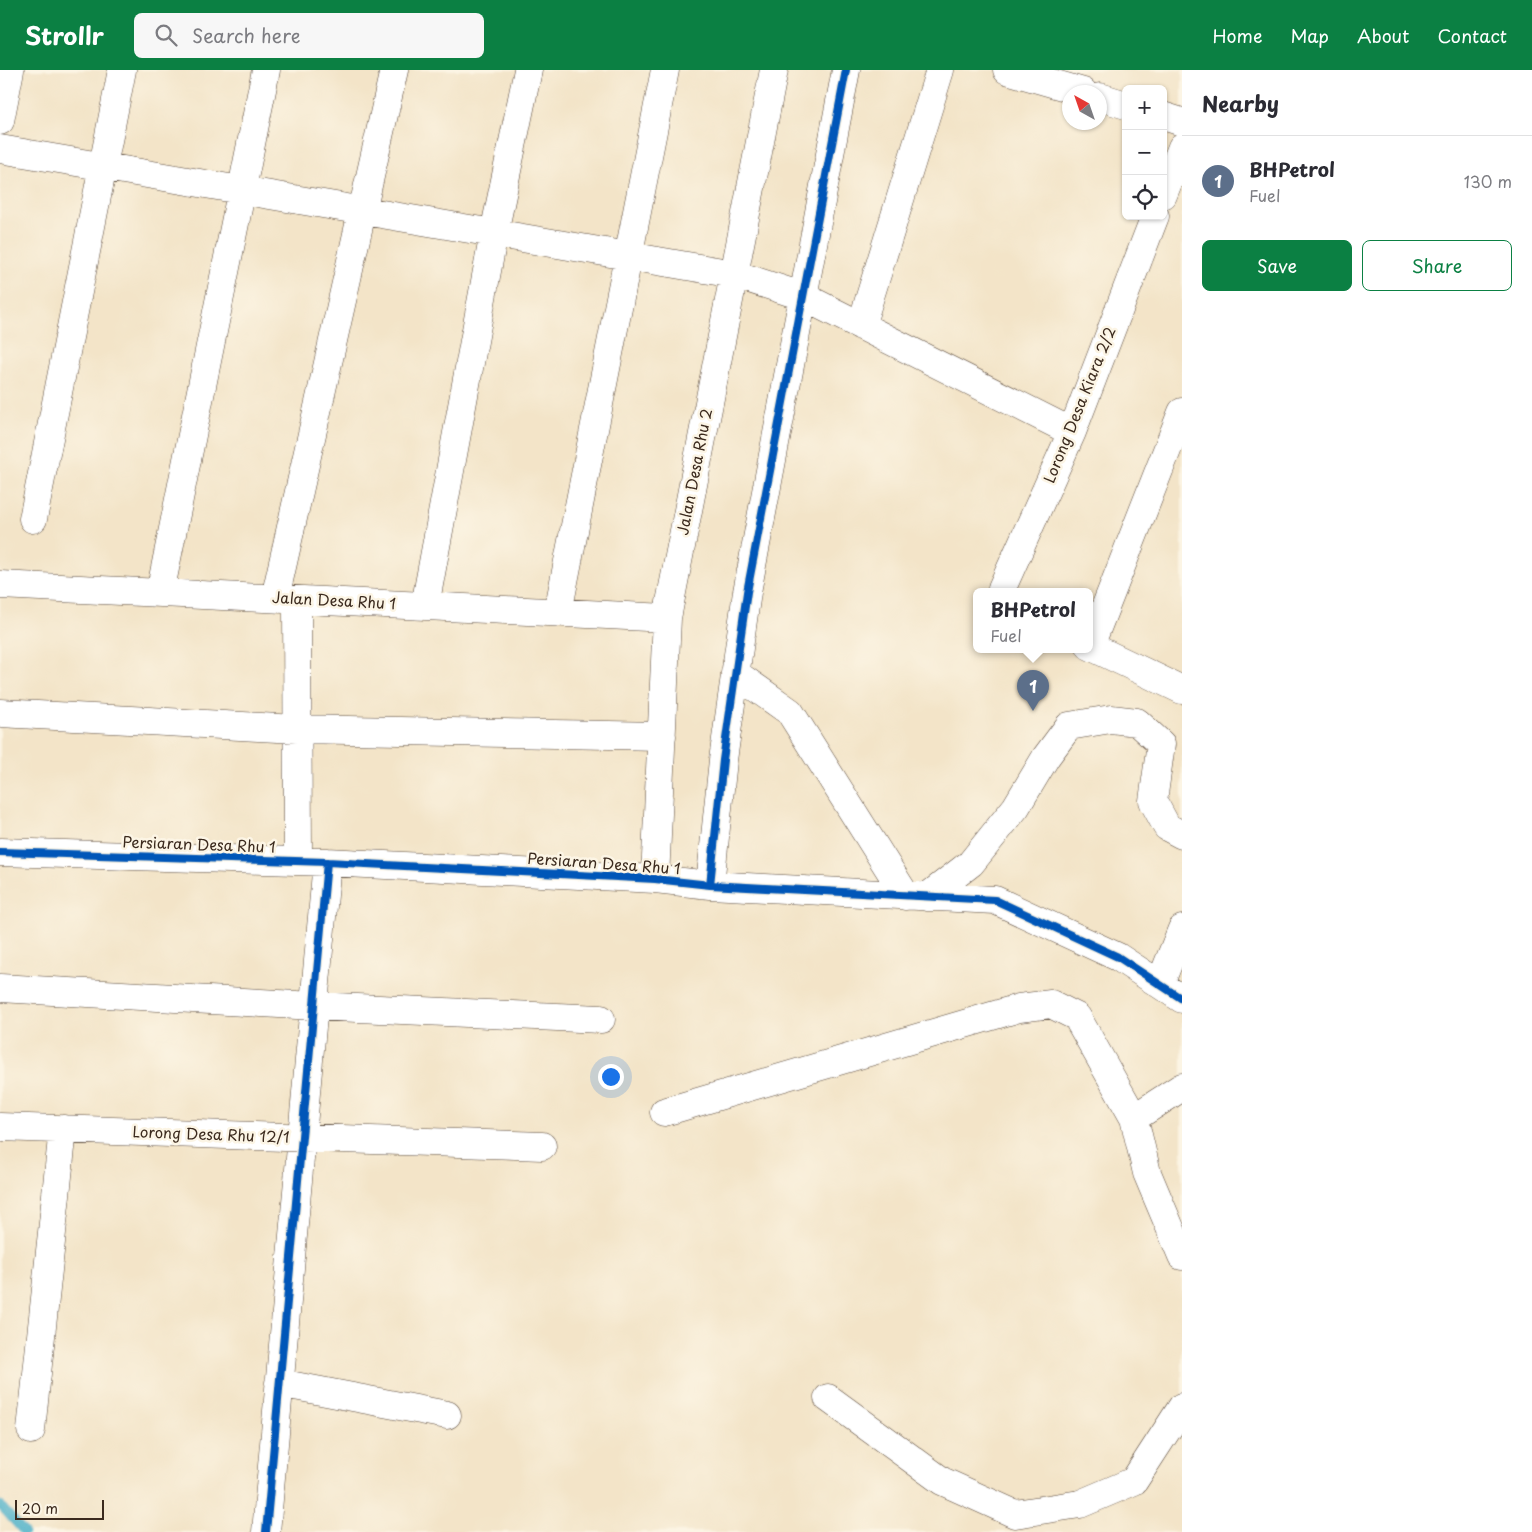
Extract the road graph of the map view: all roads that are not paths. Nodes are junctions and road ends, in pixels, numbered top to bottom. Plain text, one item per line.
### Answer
1 (10, 70) edge
2 (122, 70) edge
3 (266, 70) edge
4 (394, 70) edge
5 (528, 70) edge
6 (665, 70) edge
7 (774, 70) edge
8 (846, 70) edge
9 (940, 70) edge
10 (1007, 70) edge
11 (1062, 86) edge
12 (1107, 100) edge
13 (1122, 104) edge
14 (1167, 117) edge
15 (0, 121) edge
16 (1182, 122) edge
17 (1182, 147) edge
18 (0, 149) edge
19 (103, 167) junction
20 (1167, 185) edge
21 (242, 190) junction
22 (362, 211) junction
23 (1153, 220) edge
24 (494, 233) junction
25 (628, 256) junction
26 (734, 274) junction
27 (802, 296) junction
28 (861, 326) junction
29 (1182, 412) edge
30 (1072, 432) junction
31 (33, 519) dead end
32 (0, 585) edge
33 (1002, 588) edge
34 (160, 593) junction
35 (286, 599) junction
36 (425, 606) junction
37 (558, 612) junction
38 (667, 618) junction
39 (1093, 638) edge
40 (1093, 647) edge
41 (735, 673) junction
42 (1181, 687) edge
43 (0, 713) edge
44 (297, 729) junction
45 (662, 736) junction
46 (1182, 835) edge
47 (0, 852) edge
48 (298, 861) junction
49 (327, 862) junction
50 (655, 879) junction
51 (710, 885) junction
52 (917, 896) junction
53 (1182, 929) edge
54 (0, 988) edge
55 (1171, 992) edge
56 (314, 1006) junction
57 (602, 1019) dead end
58 (1182, 1087) edge
59 (664, 1112) dead end
60 (1134, 1118) junction
61 (0, 1127) edge
62 (63, 1130) junction
63 (302, 1138) junction
64 (542, 1146) dead end
65 (1182, 1256) edge
66 (280, 1383) junction
67 (828, 1398) dead end
68 (1182, 1408) edge
69 (447, 1415) dead end
70 (32, 1430) dead end
71 (266, 1532) edge

1 - 15 street
2 - 19 street
3 - 21 street
4 - 22 street
5 - 24 street
6 - 25 street
7 - 26 street, Jalan Desa Rhu 2
8 - 27 street
9 - 28 street
10 - 11 street
12 - 13 street
14 - 16 street
17 - 20 street
18 - 19 street
19 - 21 street
19 - 31 street
21 - 22 street
21 - 34 street
22 - 24 street
22 - 35 street
23 - 30 street, Lorong Desa Kiara 2/2
24 - 25 street
24 - 36 street
25 - 26 street
25 - 37 street
26 - 27 street
26 - 38 street, Jalan Desa Rhu 2
27 - 28 street
27 - 41 street
28 - 30 street
29 - 39 street
30 - 33 street, Lorong Desa Kiara 2/2
32 - 34 street, Jalan Desa Rhu 1
34 - 35 street, Jalan Desa Rhu 1
35 - 36 street, Jalan Desa Rhu 1
35 - 44 street
36 - 37 street, Jalan Desa Rhu 1
37 - 38 street, Jalan Desa Rhu 1
38 - 45 street, Jalan Desa Rhu 2
40 - 42 street
41 - 51 street
41 - 52 street
43 - 44 street
44 - 45 street
44 - 48 street
45 - 50 street, Jalan Desa Rhu 2
46 - 52 street
47 - 48 street, Persiaran Desa Rhu 1
48 - 49 street, Persiaran Desa Rhu 1
49 - 50 street, Persiaran Desa Rhu 1
49 - 56 street
50 - 51 street, Persiaran Desa Rhu 1
51 - 52 street, Persiaran Desa Rhu 1
52 - 55 street, Persiaran Desa Rhu 1
53 - 55 street
54 - 56 street
56 - 57 street
56 - 63 street
58 - 60 street
59 - 60 street
60 - 65 street
61 - 62 street, Lorong Desa Rhu 12/1
62 - 63 street, Lorong Desa Rhu 12/1
62 - 70 street
63 - 64 street, Lorong Desa Rhu 12/1
63 - 66 street
66 - 69 street
66 - 71 street
67 - 68 street

